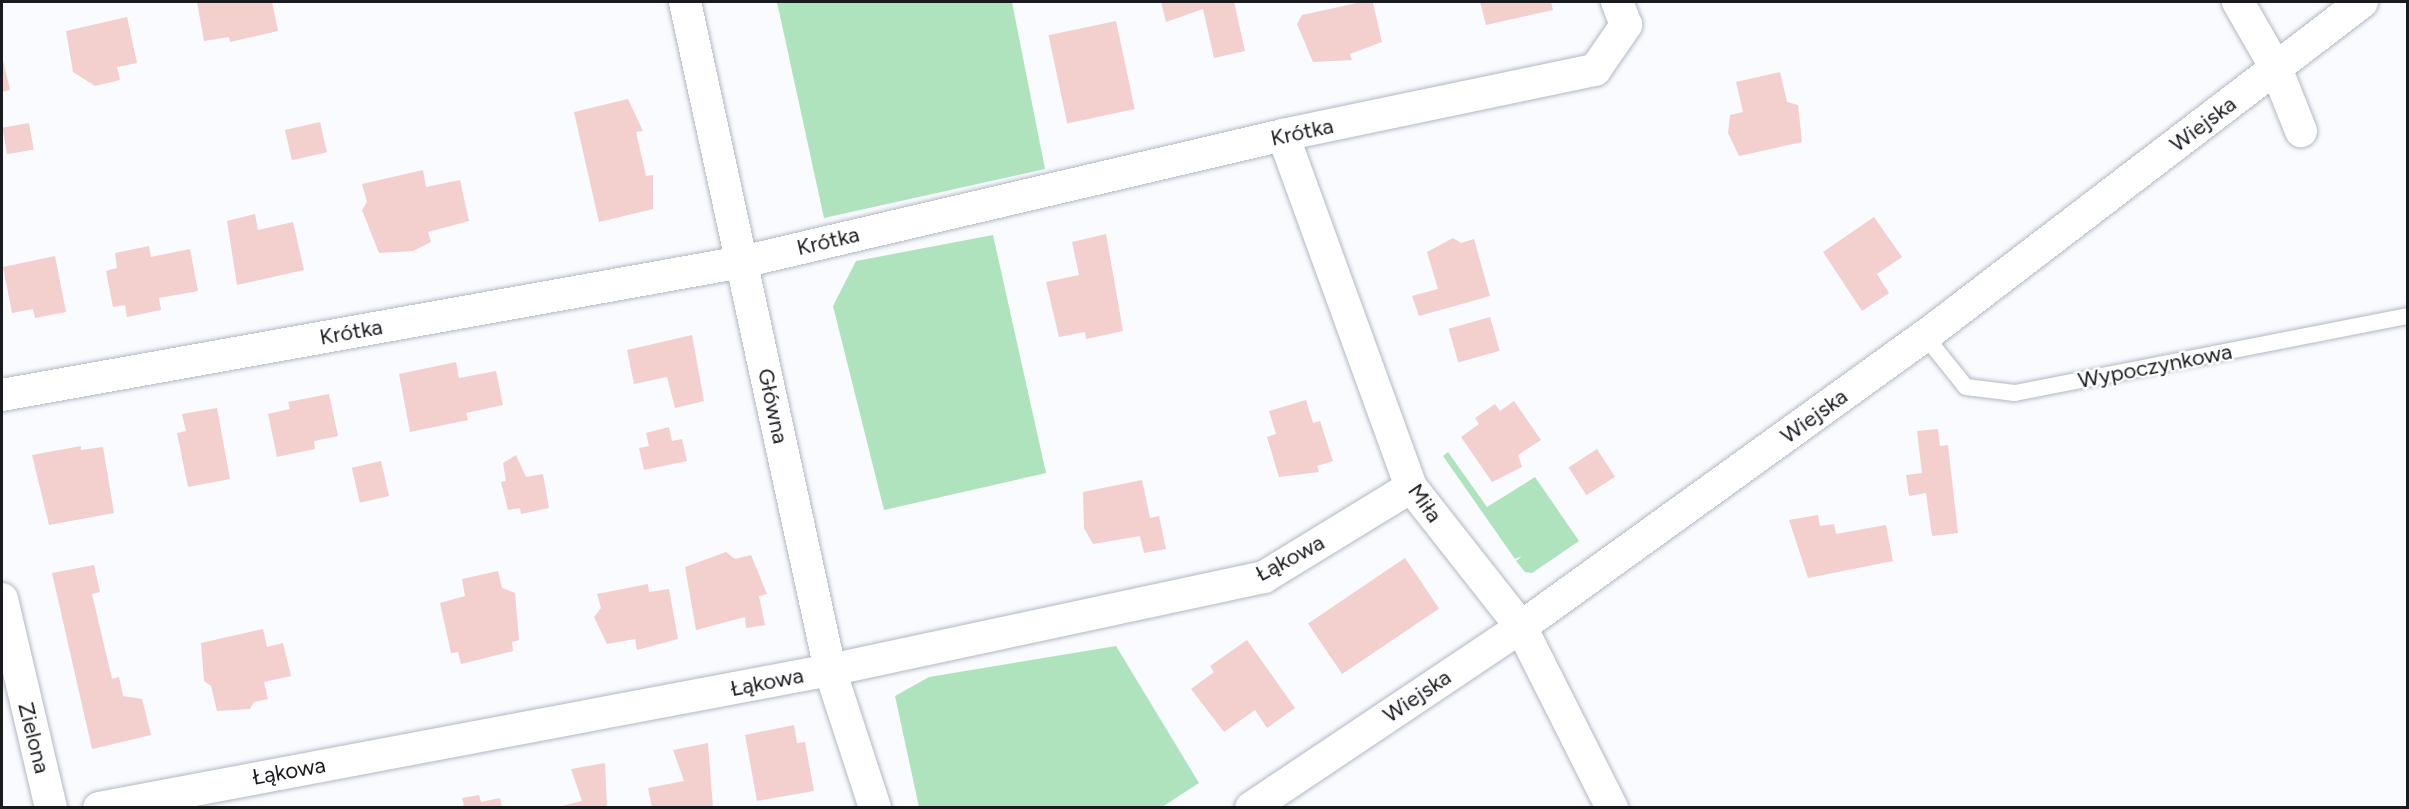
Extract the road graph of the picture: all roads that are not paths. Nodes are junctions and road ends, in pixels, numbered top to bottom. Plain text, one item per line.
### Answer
1 (685, 2) edge
2 (2238, 2) edge
3 (2362, 2) edge
4 (1622, 13) edge
5 (2276, 68) junction
6 (2301, 130) dead end
7 (1283, 135) junction
8 (742, 262) junction
9 (2408, 316) edge
10 (1925, 336) junction
11 (2, 394) edge
12 (1411, 488) junction
13 (2, 599) edge
14 (1521, 627) junction
15 (830, 670) junction
16 (51, 807) edge
17 (99, 807) edge
18 (875, 807) edge
19 (1251, 807) edge
20 (1612, 807) edge

1 - 8 street, Główna
2 - 5 street
3 - 5 street, Wiejska
4 - 7 street, Krótka
5 - 6 street
5 - 10 street, Wiejska
7 - 8 street, Krótka
7 - 12 street, Miła
8 - 11 street, Krótka
8 - 15 street, Główna
9 - 10 lane, Wypoczynkowa
10 - 14 street, Wiejska
12 - 14 street, Miła
12 - 15 street, Łąkowa
13 - 16 street, Zielona
14 - 19 street, Wiejska
14 - 20 street, Miła
15 - 17 street, Łąkowa
15 - 18 street, Główna

